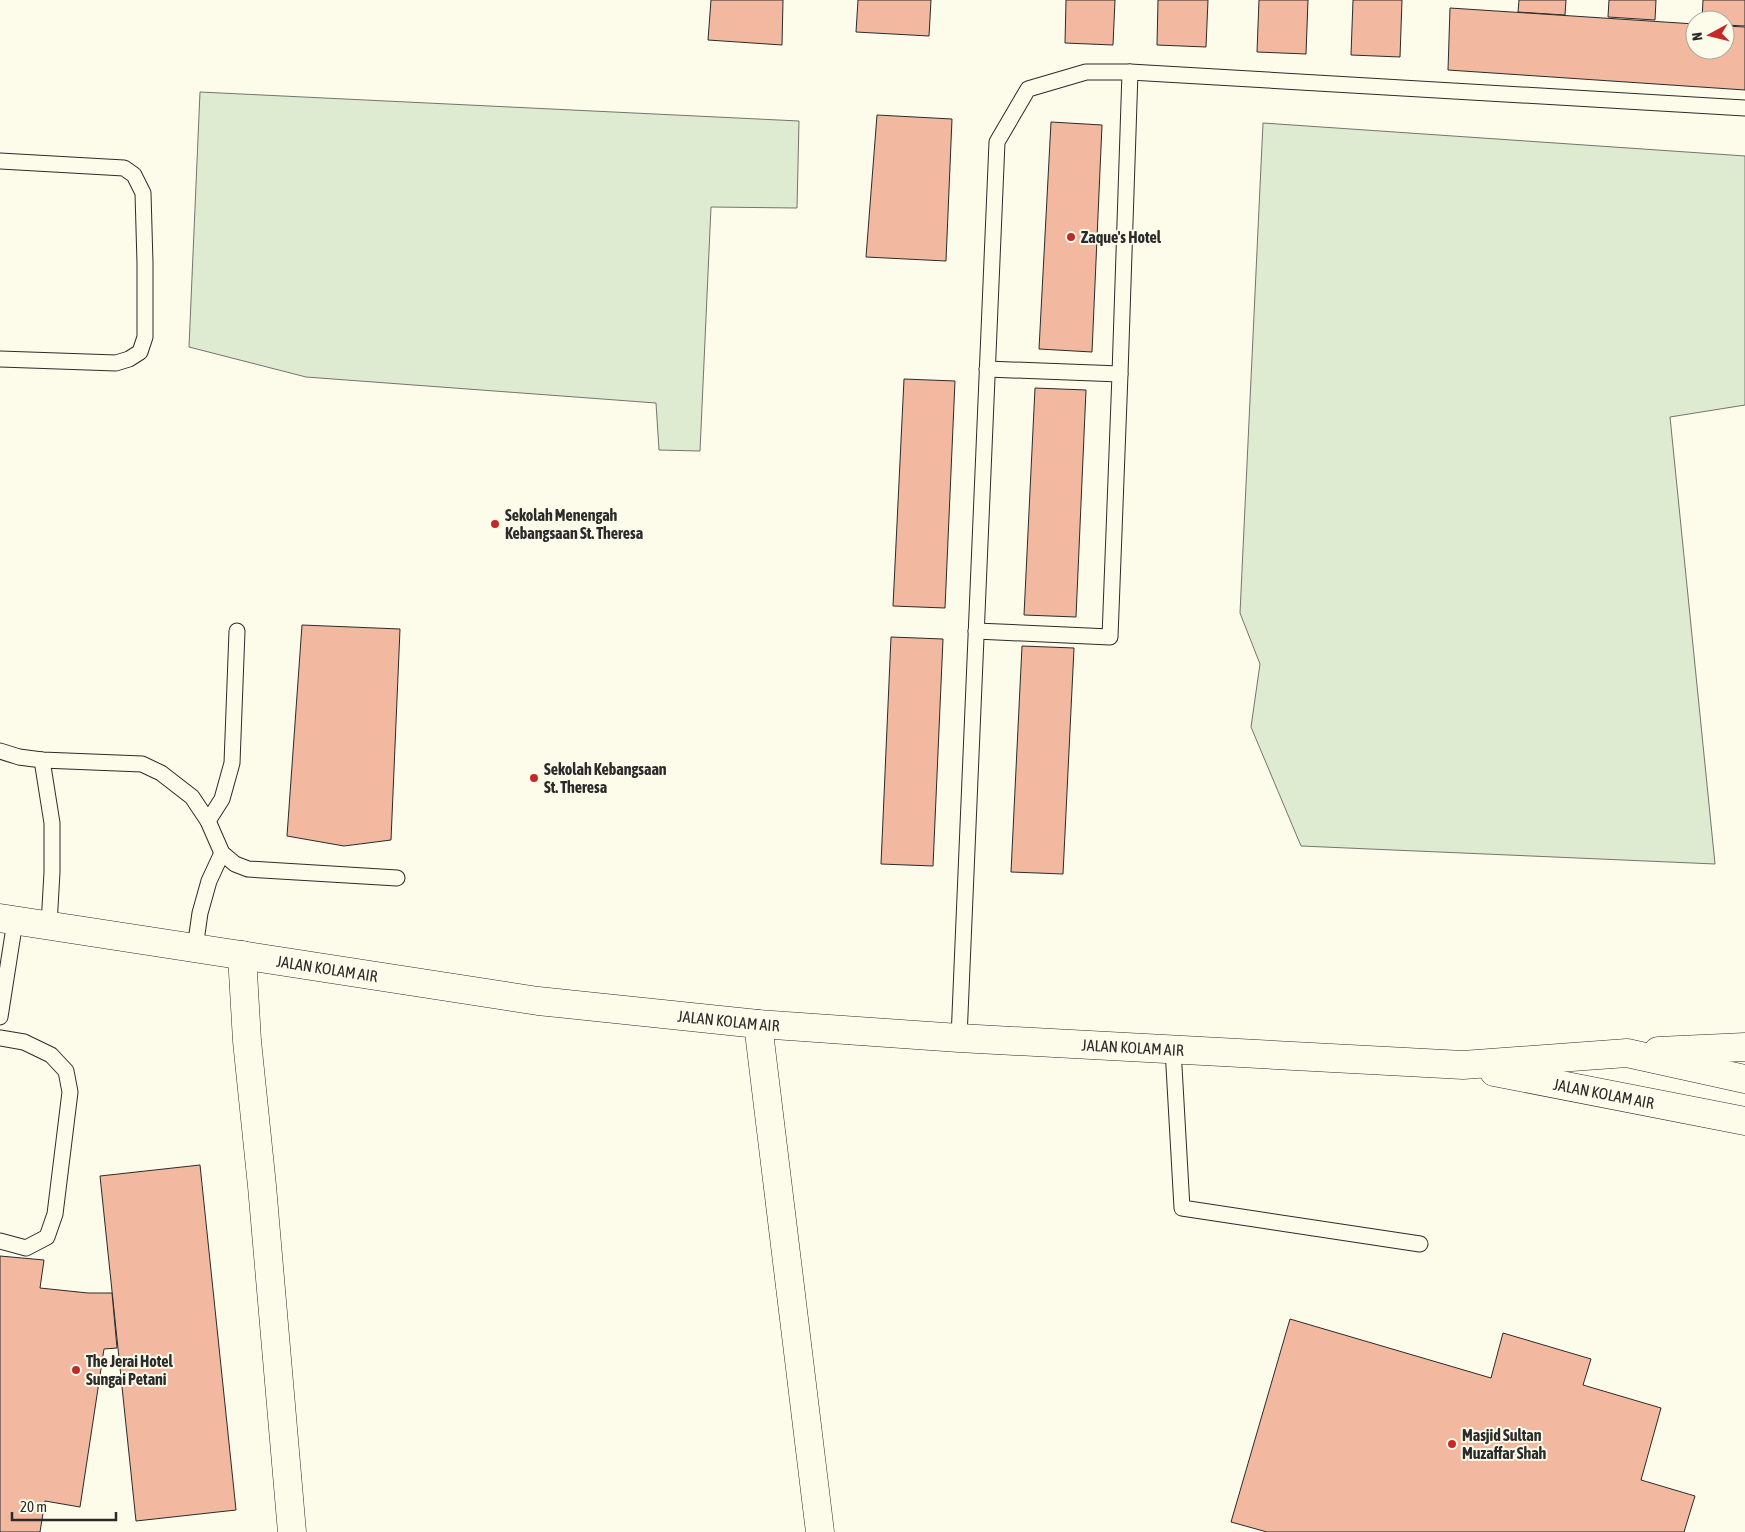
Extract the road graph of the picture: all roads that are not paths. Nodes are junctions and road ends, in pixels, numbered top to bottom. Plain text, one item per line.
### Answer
1 (1130, 72) junction
2 (1745, 108) edge
3 (0, 161) edge
4 (0, 359) edge
5 (987, 369) junction
6 (1120, 374) junction
7 (237, 631) dead end
8 (976, 631) junction
9 (0, 750) edge
10 (42, 760) junction
11 (208, 821) junction
12 (222, 852) junction
13 (396, 878) dead end
14 (8, 920) edge
15 (49, 925) junction
16 (195, 948) junction
17 (242, 956) junction
18 (0, 1017) edge
19 (758, 1024) junction
20 (0, 1038) edge
21 (959, 1038) junction
22 (1745, 1047) edge
23 (1173, 1049) junction
24 (1627, 1053) junction
25 (1463, 1065) junction
26 (1745, 1079) edge
27 (1745, 1121) edge
28 (0, 1241) edge
29 (1420, 1244) dead end
30 (292, 1532) edge
31 (820, 1532) edge

1 - 2 lane
1 - 5 lane
1 - 6 lane
3 - 4 lane
5 - 6 lane
5 - 8 lane
6 - 8 lane
7 - 11 lane
8 - 21 lane
9 - 10 lane
10 - 11 lane
10 - 15 lane
11 - 12 lane
12 - 13 lane
12 - 16 lane
14 - 15 main road, JALAN KOLAM AIR
14 - 18 lane
15 - 16 main road, JALAN KOLAM AIR
16 - 17 main road, JALAN KOLAM AIR
17 - 19 main road, JALAN KOLAM AIR
17 - 30 main road
19 - 21 main road, JALAN KOLAM AIR
19 - 31 main road
20 - 28 lane
21 - 23 main road, JALAN KOLAM AIR
22 - 24 main road
23 - 25 main road, JALAN KOLAM AIR
23 - 29 lane
24 - 25 main road, JALAN KOLAM AIR
24 - 26 main road, JALAN KOLAM AIR
25 - 27 main road, JALAN KOLAM AIR

